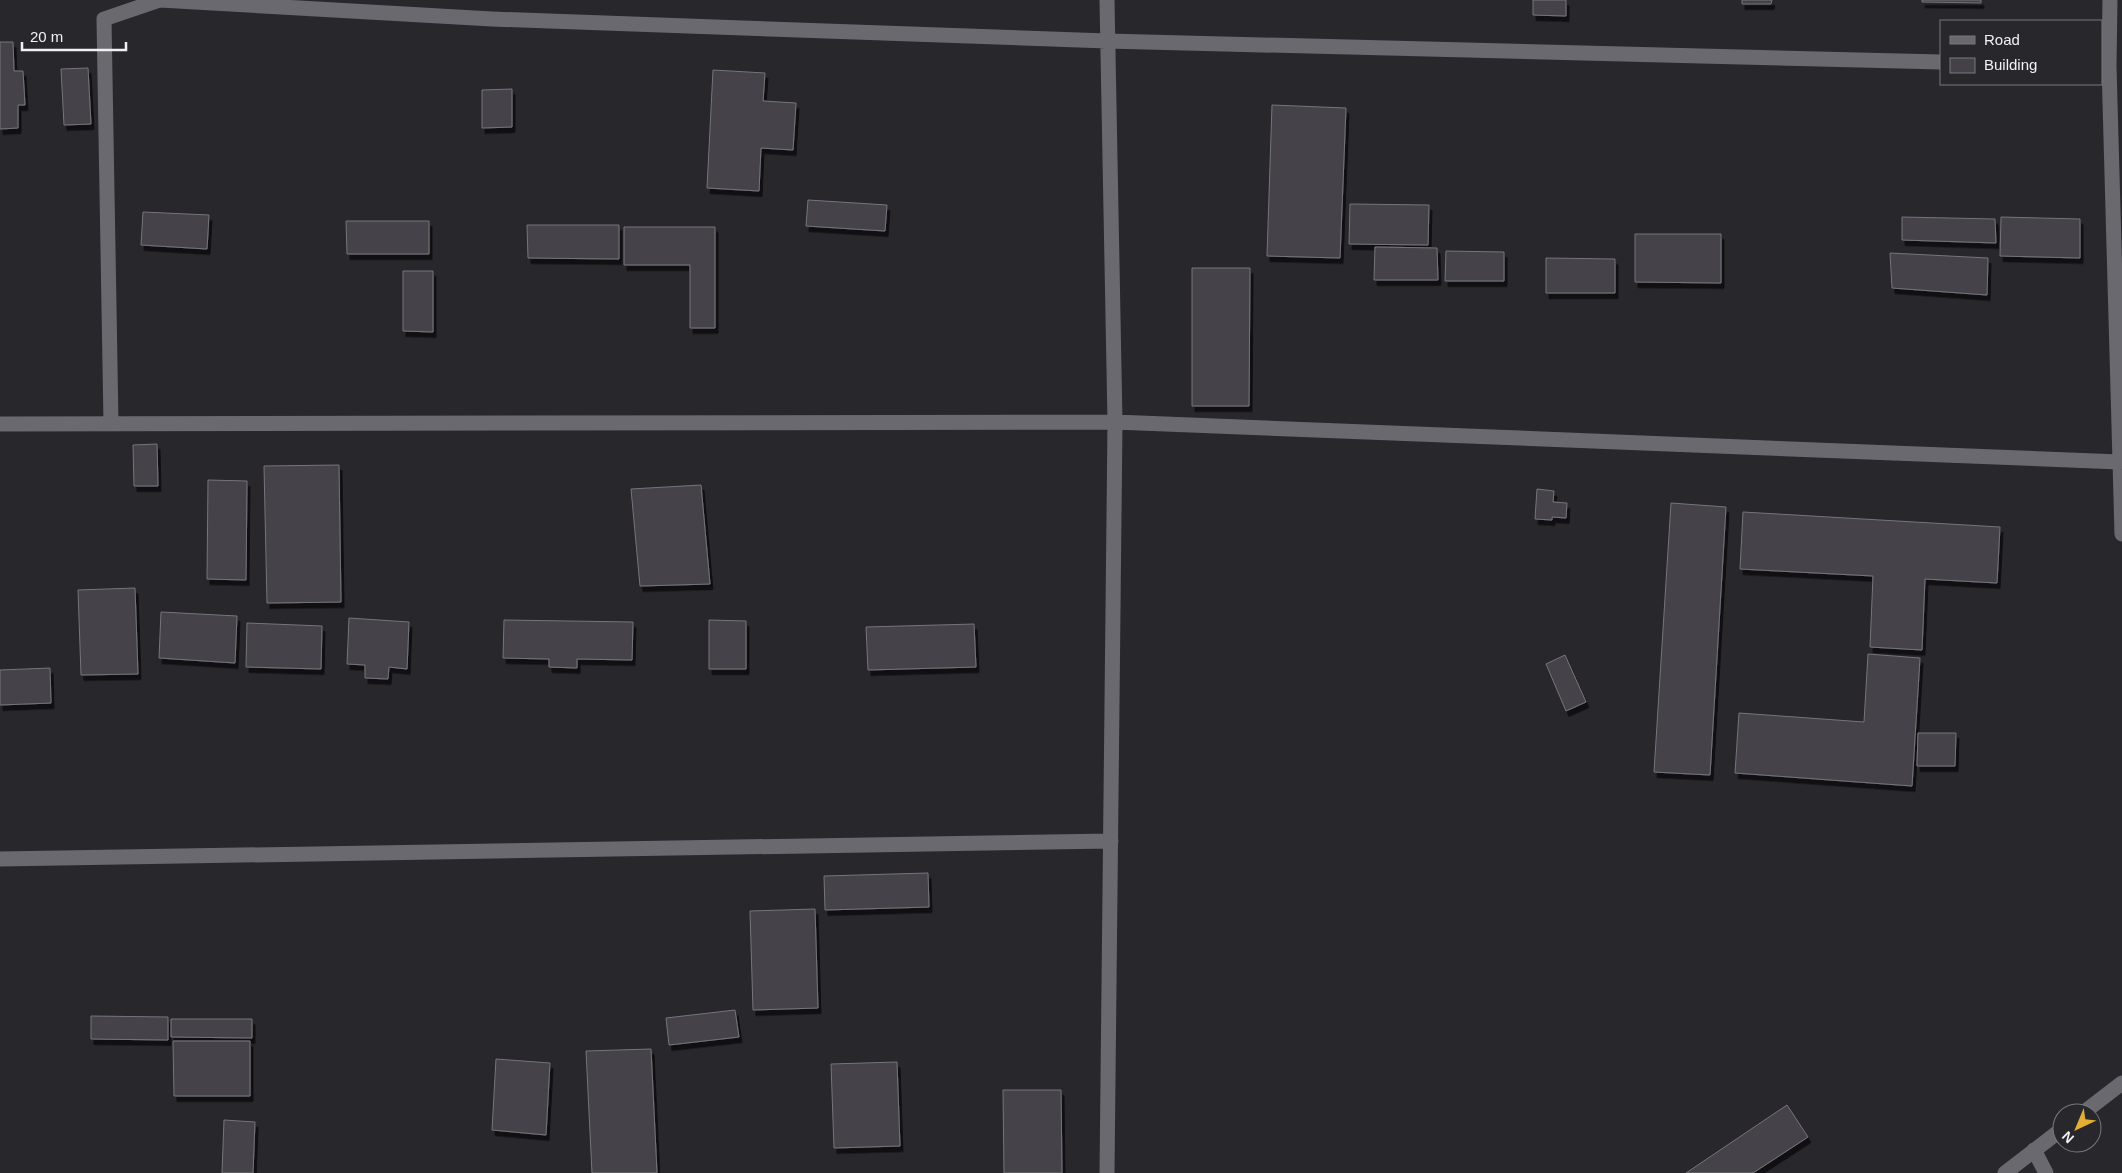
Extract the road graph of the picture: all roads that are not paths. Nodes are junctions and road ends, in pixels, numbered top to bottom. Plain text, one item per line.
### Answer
1 (1107, 0) edge
2 (2110, 0) edge
3 (1107, 41) junction
4 (1940, 62) edge
5 (2105, 66) edge
6 (1115, 422) junction
7 (0, 424) edge
8 (111, 424) junction
9 (2120, 462) junction
10 (2122, 534) edge
11 (1111, 841) junction
12 (0, 859) edge
13 (2122, 1083) edge
14 (2096, 1103) edge
15 (2052, 1136) edge
16 (2034, 1150) junction
17 (1107, 1173) edge
18 (2005, 1173) edge
19 (2046, 1173) edge

1 - 3 street
2 - 5 street
3 - 4 street
3 - 6 street
3 - 8 street
5 - 9 street
6 - 8 street
6 - 9 street
6 - 11 street
7 - 8 street
9 - 10 street
11 - 12 street
11 - 17 street
13 - 14 street
15 - 16 street
16 - 18 street
16 - 19 street

